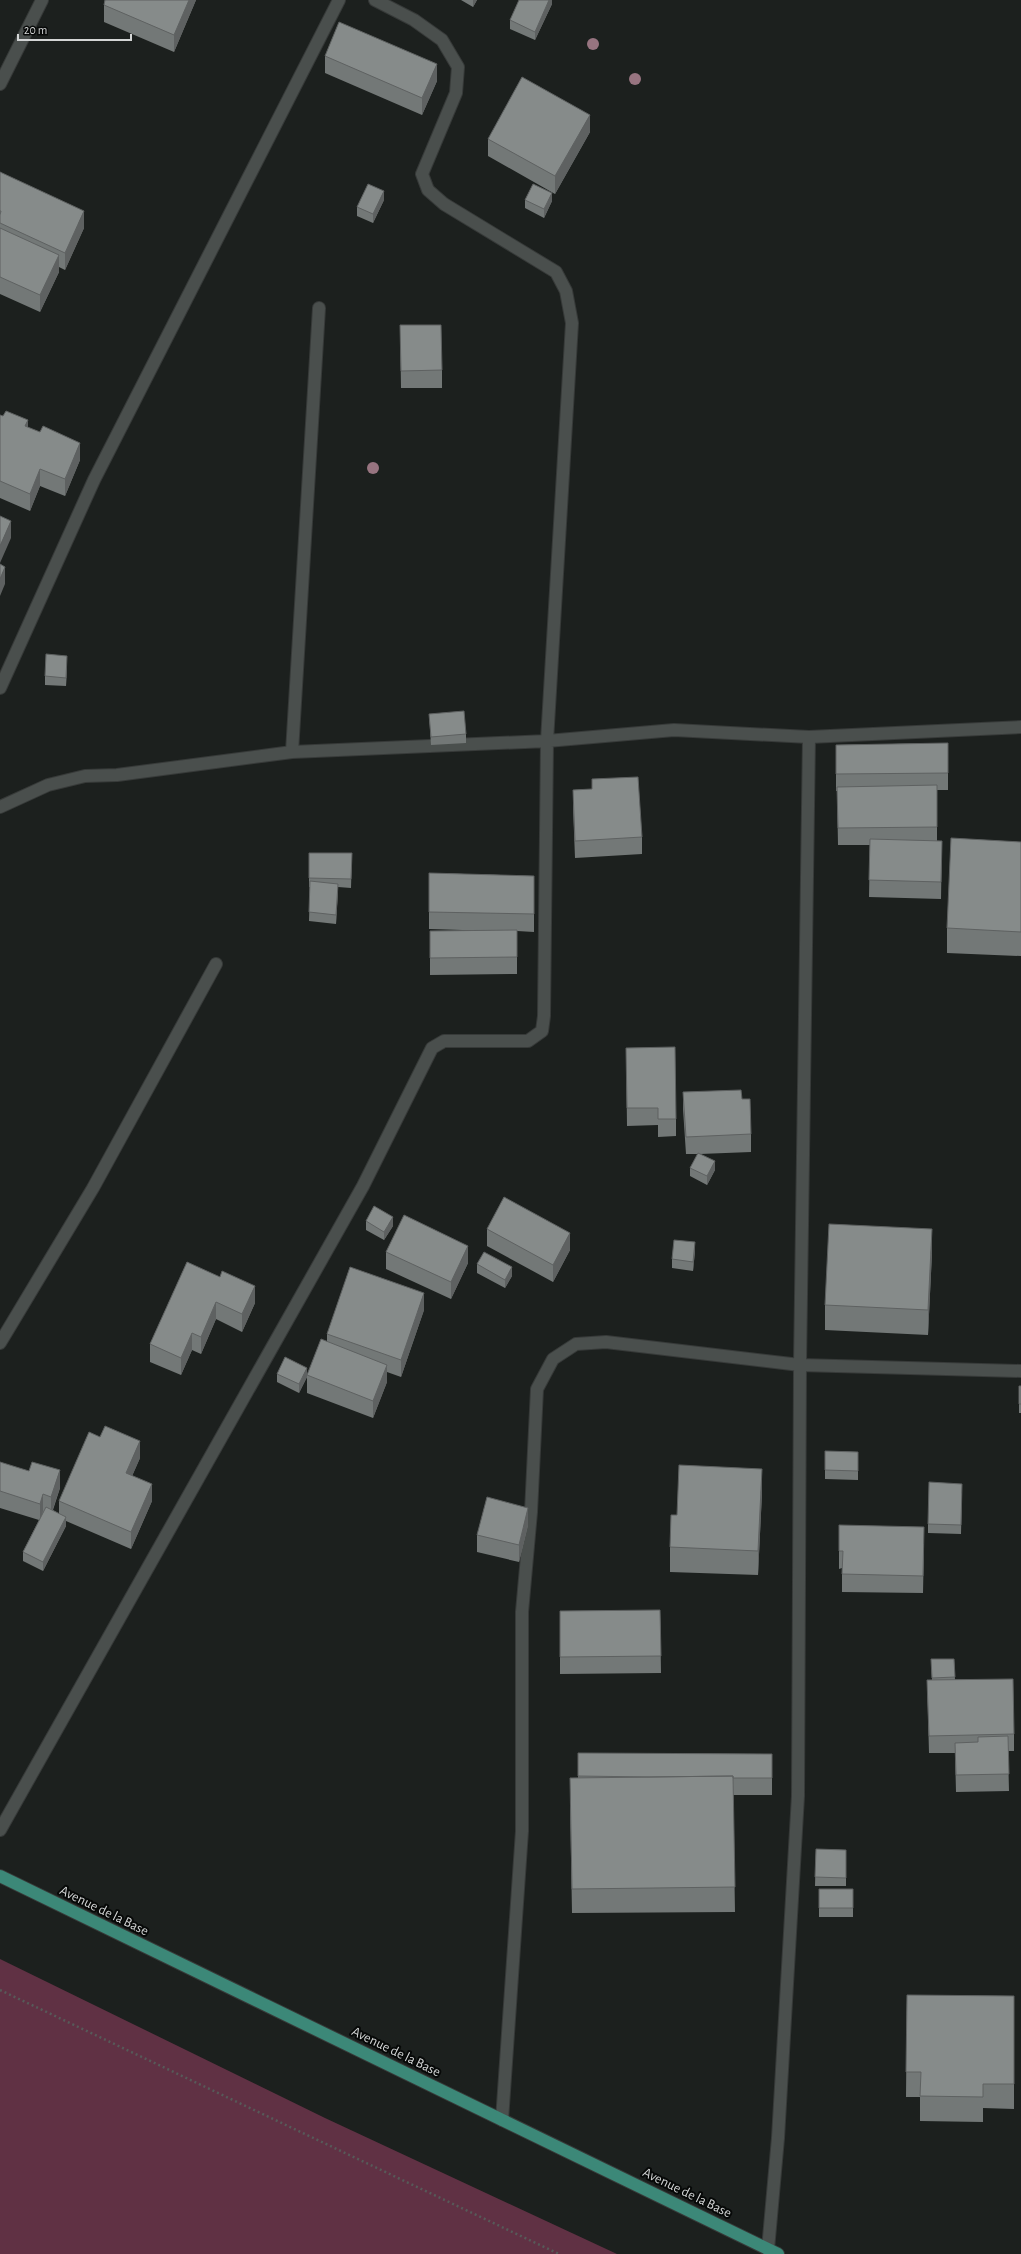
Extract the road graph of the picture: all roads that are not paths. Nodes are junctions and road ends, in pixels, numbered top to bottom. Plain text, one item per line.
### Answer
1 (42, 0) edge
2 (339, 0) edge
3 (375, 0) edge
4 (0, 84) edge
5 (319, 308) dead end
6 (0, 688) edge
7 (1021, 727) edge
8 (810, 737) junction
9 (547, 741) junction
10 (292, 752) junction
11 (0, 807) edge
12 (216, 964) dead end
13 (0, 1343) edge
14 (800, 1365) junction
15 (1021, 1371) edge
16 (0, 1830) edge
17 (0, 1876) edge
18 (502, 2120) junction
19 (773, 2252) edge

1 - 4 street
2 - 6 street
3 - 9 street
5 - 10 street
7 - 8 street
8 - 9 street
8 - 14 street
9 - 10 street
9 - 16 street
10 - 11 street
12 - 13 street
14 - 15 street
14 - 18 street
14 - 19 street
17 - 18 main road, Avenue de la Base
18 - 19 main road, Avenue de la Base

